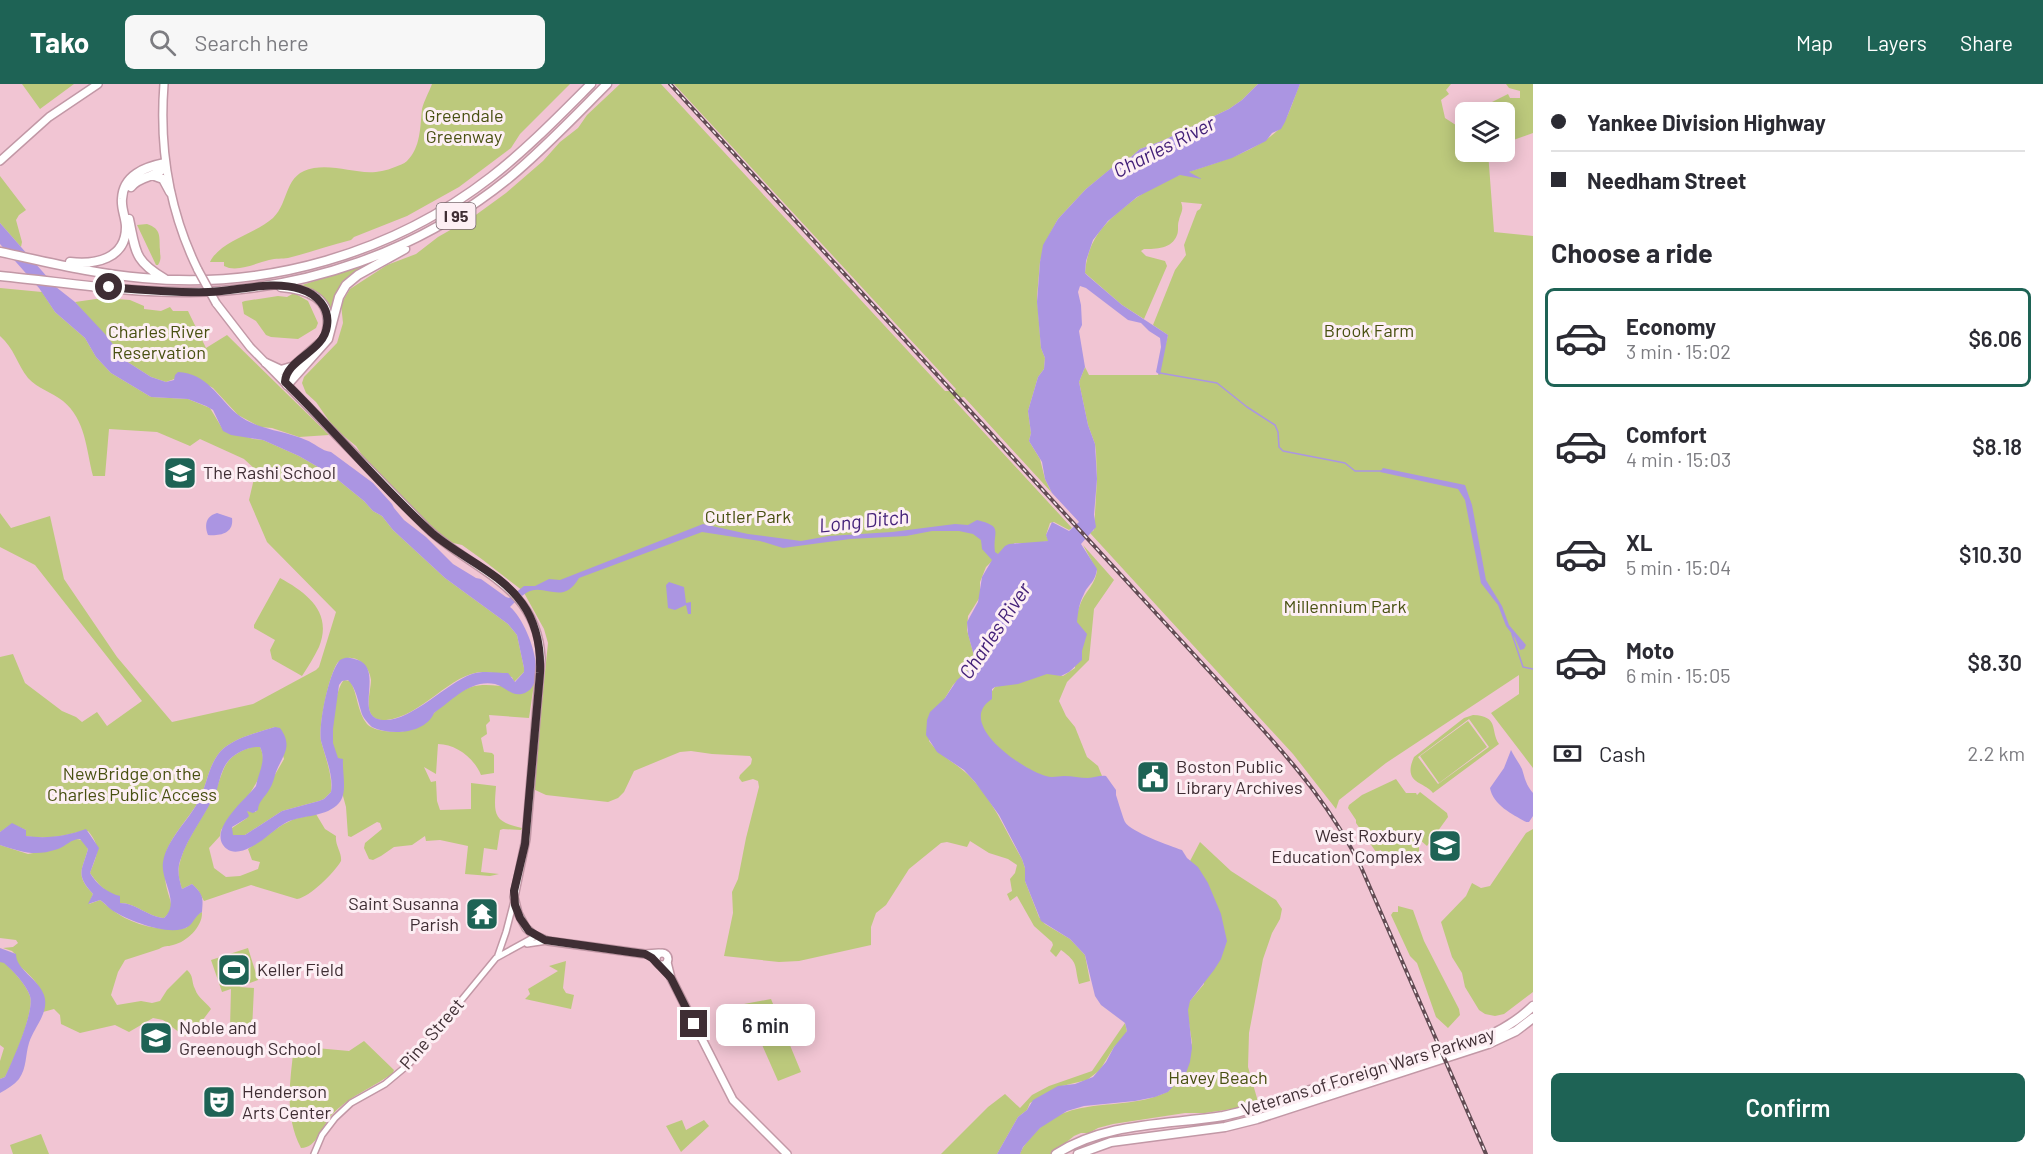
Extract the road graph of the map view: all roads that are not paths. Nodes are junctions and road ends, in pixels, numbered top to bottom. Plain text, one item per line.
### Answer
1 (98, 84) edge
2 (164, 84) edge
3 (591, 84) edge
4 (608, 84) edge
5 (0, 161) edge
6 (165, 165) junction
7 (149, 175) junction
8 (170, 192) junction
9 (428, 232) junction
10 (0, 252) edge
11 (49, 263) junction
12 (5, 277) edge
13 (168, 280) junction
14 (268, 286) junction
15 (266, 363) junction
16 (292, 367) junction
17 (286, 383) junction
18 (514, 899) junction
19 (536, 936) junction
20 (548, 940) junction
21 (519, 946) junction
22 (496, 958) junction
23 (1533, 1006) edge
24 (1533, 1018) edge
25 (1082, 1140) junction
26 (1082, 1152) edge
27 (314, 1154) edge
28 (787, 1154) edge
29 (1056, 1154) edge

1 - 5 main road
2 - 6 main road
3 - 13 highway, I 95
4 - 9 highway, I 95
6 - 7 highway
6 - 8 main road
6 - 11 highway
7 - 8 highway
7 - 13 highway
8 - 15 main road, bridge
9 - 14 highway, I 95
9 - 17 highway
10 - 11 highway, I 95
11 - 13 highway, I 95
12 - 14 highway, I 95
14 - 16 highway
15 - 16 highway
15 - 17 main road
16 - 17 highway
17 - 18 main road
18 - 19 main road
18 - 22 street, Pine Street
19 - 20 main road
19 - 21 street, Pine Street
20 - 21 street, Pine Street
20 - 28 main road
21 - 22 street, Pine Street
22 - 27 street, Pine Street
23 - 25 highway, Veterans of Foreign Wars Parkway
24 - 26 highway, Veterans of Foreign Wars Parkway
25 - 26 highway
25 - 29 highway, Veterans of Foreign Wars Parkway

